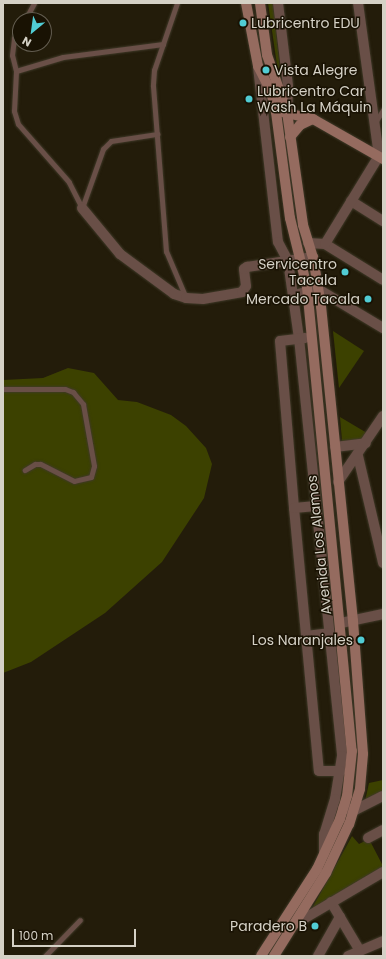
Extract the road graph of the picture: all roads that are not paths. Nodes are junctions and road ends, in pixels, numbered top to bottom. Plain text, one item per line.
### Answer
1 (34, 3) edge
2 (177, 3) edge
3 (246, 3) edge
4 (260, 3) edge
5 (278, 3) edge
6 (358, 3) edge
7 (29, 12) edge
8 (163, 44) junction
9 (12, 52) edge
10 (258, 66) junction
11 (16, 71) junction
12 (383, 110) edge
13 (276, 112) junction
14 (287, 112) junction
15 (264, 113) junction
16 (312, 119) junction
17 (375, 122) junction
18 (156, 134) junction
19 (290, 137) junction
20 (381, 157) edge
21 (351, 201) junction
22 (82, 208) junction
23 (383, 221) edge
24 (308, 243) junction
25 (325, 244) junction
26 (313, 257) junction
27 (301, 259) junction
28 (288, 261) junction
29 (383, 280) edge
30 (318, 288) junction
31 (308, 291) junction
32 (294, 295) junction
33 (186, 298) junction
34 (383, 328) edge
35 (299, 338) junction
36 (313, 338) junction
37 (3, 389) edge
38 (383, 416) edge
39 (366, 443) junction
40 (335, 447) junction
41 (358, 456) junction
42 (25, 470) dead end
43 (338, 482) junction
44 (340, 497) junction
45 (329, 498) junction
46 (316, 503) junction
47 (294, 508) junction
48 (383, 563) edge
49 (383, 614) edge
50 (353, 621) junction
51 (341, 623) junction
52 (329, 633) junction
53 (306, 636) junction
54 (341, 770) junction
55 (383, 796) edge
56 (343, 808) junction
57 (355, 810) junction
58 (383, 830) edge
59 (368, 838) dead end
60 (324, 855) junction
61 (383, 872) edge
62 (331, 902) junction
63 (340, 917) junction
64 (80, 920) dead end
65 (295, 924) junction
66 (383, 941) edge
67 (360, 951) junction
68 (45, 956) edge
69 (261, 956) edge
70 (274, 956) edge
71 (318, 956) edge
72 (348, 956) edge

1 - 7 lane
2 - 8 lane
3 - 10 main road, Avenida Los Alamos
4 - 14 main road, Avenida Los Alamos
5 - 14 street
6 - 17 street
8 - 11 lane
8 - 18 lane
9 - 11 lane
10 - 13 main road, Avenida Los Alamos
10 - 15 street
11 - 22 lane
12 - 17 lane
13 - 14 main road
13 - 15 street
13 - 27 main road, Avenida Los Alamos
14 - 16 main road
14 - 19 main road, Avenida Los Alamos
15 - 28 street
16 - 19 main road
16 - 20 main road
17 - 20 street
18 - 22 lane
18 - 33 lane
19 - 24 main road, Avenida Los Alamos
20 - 21 street
21 - 23 street
21 - 25 street
22 - 33 street
24 - 25 street
24 - 26 main road, Avenida Los Alamos
25 - 29 street
26 - 27 street
26 - 30 main road, Avenida Los Alamos
27 - 28 street
27 - 31 main road, Avenida Los Alamos
28 - 32 street
28 - 33 street
30 - 31 street
30 - 34 street
30 - 40 main road, Avenida Los Alamos
31 - 32 street
31 - 36 main road, Avenida Los Alamos
32 - 35 street
35 - 36 street
35 - 46 street
35 - 47 street
36 - 45 main road, Avenida Los Alamos
37 - 42 lane
38 - 39 street
39 - 40 street
39 - 41 street
40 - 43 main road, Avenida Los Alamos
41 - 43 street
41 - 48 street
43 - 44 main road, Avenida Los Alamos
44 - 45 street
44 - 50 main road, Avenida Los Alamos
45 - 46 street
45 - 51 main road, Avenida Los Alamos
46 - 47 street
46 - 52 street
47 - 53 street
49 - 50 street
50 - 51 street
50 - 57 main road, Avenida Los Alamos
51 - 56 main road, Avenida Los Alamos
52 - 53 street
52 - 54 street
53 - 54 street
54 - 60 street
55 - 57 street
56 - 57 street
56 - 60 main road, Avenida Los Alamos
57 - 65 main road, Avenida Los Alamos
58 - 59 street
60 - 69 main road, Avenida Los Alamos
61 - 62 street
62 - 63 street
62 - 65 street
63 - 67 street
63 - 71 street
64 - 68 lane
65 - 70 main road, Avenida Los Alamos
66 - 67 street
67 - 72 street

